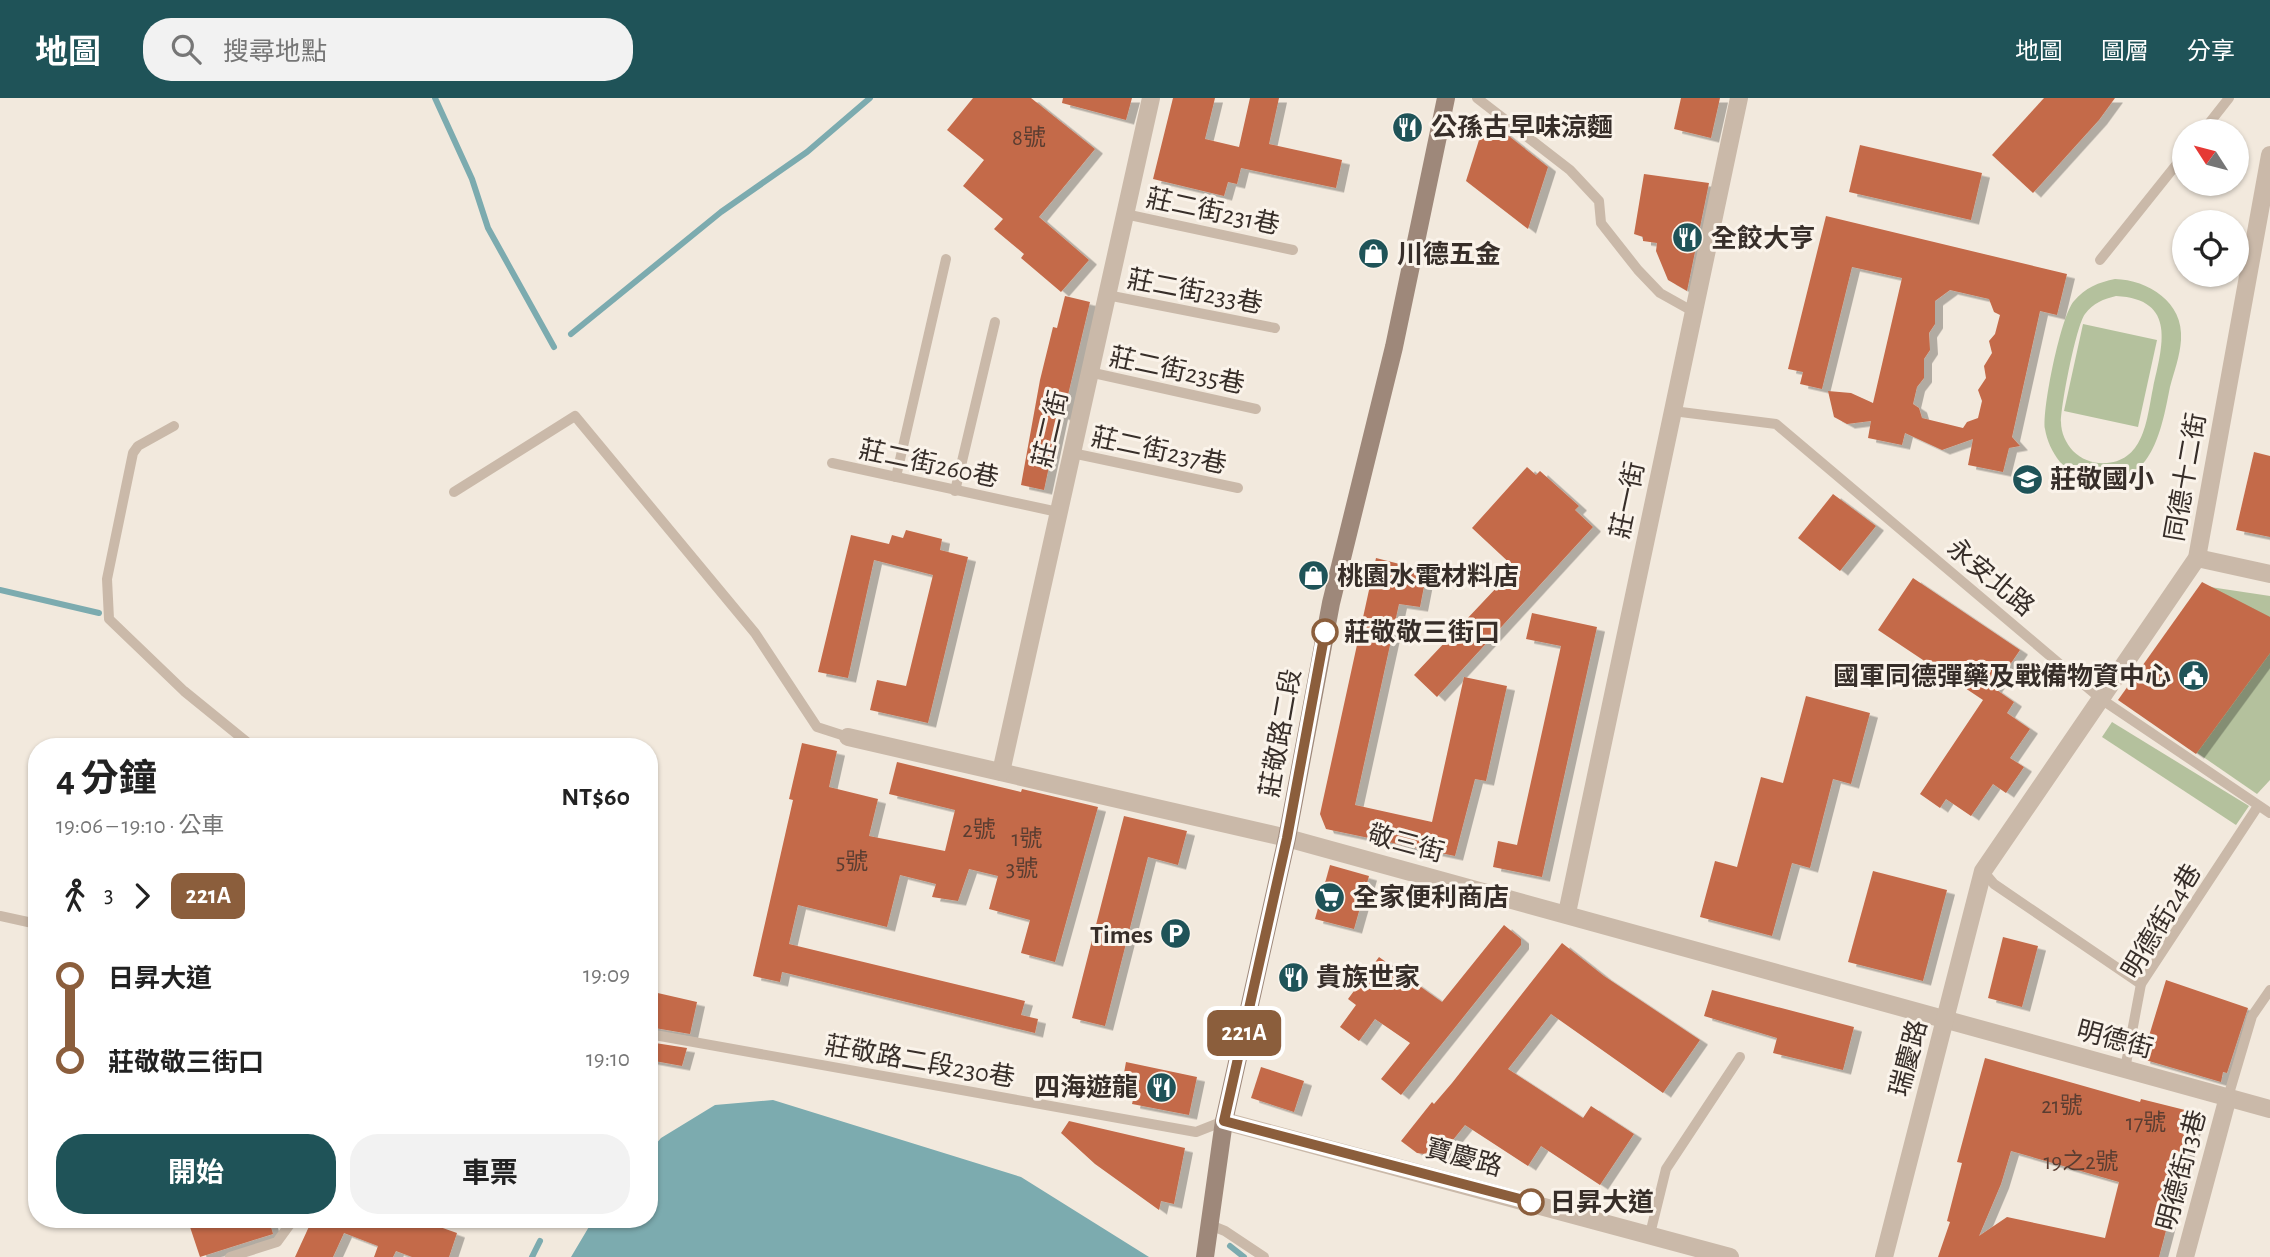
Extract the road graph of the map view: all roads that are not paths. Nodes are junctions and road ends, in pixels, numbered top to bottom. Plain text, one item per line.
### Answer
1 (1151, 98) edge
2 (1446, 98) edge
3 (1477, 98) edge
4 (1740, 98) edge
5 (2229, 98) edge
6 (2212, 119) edge
7 (2270, 155) edge
8 (2172, 170) edge
9 (2268, 179) edge
10 (1125, 214) junction
11 (1293, 250) dead end
12 (946, 260) dead end
13 (2100, 260) dead end
14 (1107, 295) junction
15 (1694, 312) junction
16 (995, 322) dead end
17 (1275, 328) dead end
18 (1089, 372) junction
19 (1256, 408) dead end
20 (1673, 411) junction
21 (174, 426) dead end
22 (1072, 453) junction
23 (832, 463) dead end
24 (896, 477) junction
25 (1238, 488) dead end
26 (955, 491) junction
27 (454, 492) dead end
28 (1058, 512) junction
29 (2197, 558) junction
30 (2270, 574) edge
31 (2101, 699) junction
32 (848, 737) joint
33 (242, 738) edge
34 (1000, 772) junction
35 (2258, 806) junction
36 (2270, 813) edge
37 (1287, 838) junction
38 (1983, 871) junction
39 (1567, 913) junction
40 (0, 916) edge
41 (28, 923) edge
42 (2141, 984) junction
43 (2270, 990) edge
44 (1945, 1021) junction
45 (658, 1036) edge
46 (1740, 1058) dead end
47 (2125, 1069) junction
48 (2228, 1097) junction
49 (2270, 1109) edge
50 (1224, 1121) junction
51 (1210, 1225) junction
52 (287, 1228) edge
53 (1650, 1234) junction
54 (230, 1257) edge
55 (1205, 1257) edge
56 (1264, 1257) edge
57 (1730, 1257) edge
58 (1884, 1257) edge
59 (2185, 1257) edge

1 - 10 street, 莊二街
2 - 37 street, 莊敬路二段
3 - 15 lane
4 - 15 street, 莊一街
5 - 6 lane
7 - 9 street, 同德十二街
8 - 13 lane
9 - 29 street, 同德十二街
10 - 11 lane, 莊二街231巷
10 - 14 street, 莊二街
12 - 24 lane
14 - 17 lane, 莊二街233巷
14 - 18 street, 莊二街
15 - 20 street, 莊一街
16 - 26 lane
18 - 19 lane, 莊二街235巷
18 - 22 street, 莊二街
20 - 31 lane, 永安北路
20 - 39 street, 莊一街
21 - 33 lane
22 - 25 lane, 莊二街237巷
22 - 28 street, 莊二街
23 - 24 lane, 莊二街260巷
24 - 26 lane, 莊二街260巷
26 - 28 lane, 莊二街260巷
27 - 32 lane
28 - 34 street, 莊二街
29 - 30 street
29 - 31 street, 同德十二街
31 - 35 lane, 永安北路
31 - 38 street, 同德十二街
32 - 34 street, 敬三街
34 - 37 street, 敬三街
35 - 36 lane, 永安北路
35 - 42 lane, 明德街24巷
37 - 39 street, 敬三街
37 - 50 street, 莊敬路二段
38 - 42 lane
38 - 44 street, 瑞慶路
39 - 44 street, 敬三街
40 - 41 lane
42 - 47 lane, 明德街24巷
43 - 48 lane
44 - 47 street, 明德街
44 - 58 street, 瑞慶路
45 - 50 lane, 莊敬路二段230巷
46 - 53 lane
47 - 48 street, 明德街
48 - 49 street, 明德街
48 - 59 street, 明德街13巷
50 - 51 street, 莊敬路二段
50 - 53 street, 寶慶路
51 - 55 street, 莊敬路二段
51 - 56 lane
52 - 54 lane
53 - 57 street, 寶慶路

